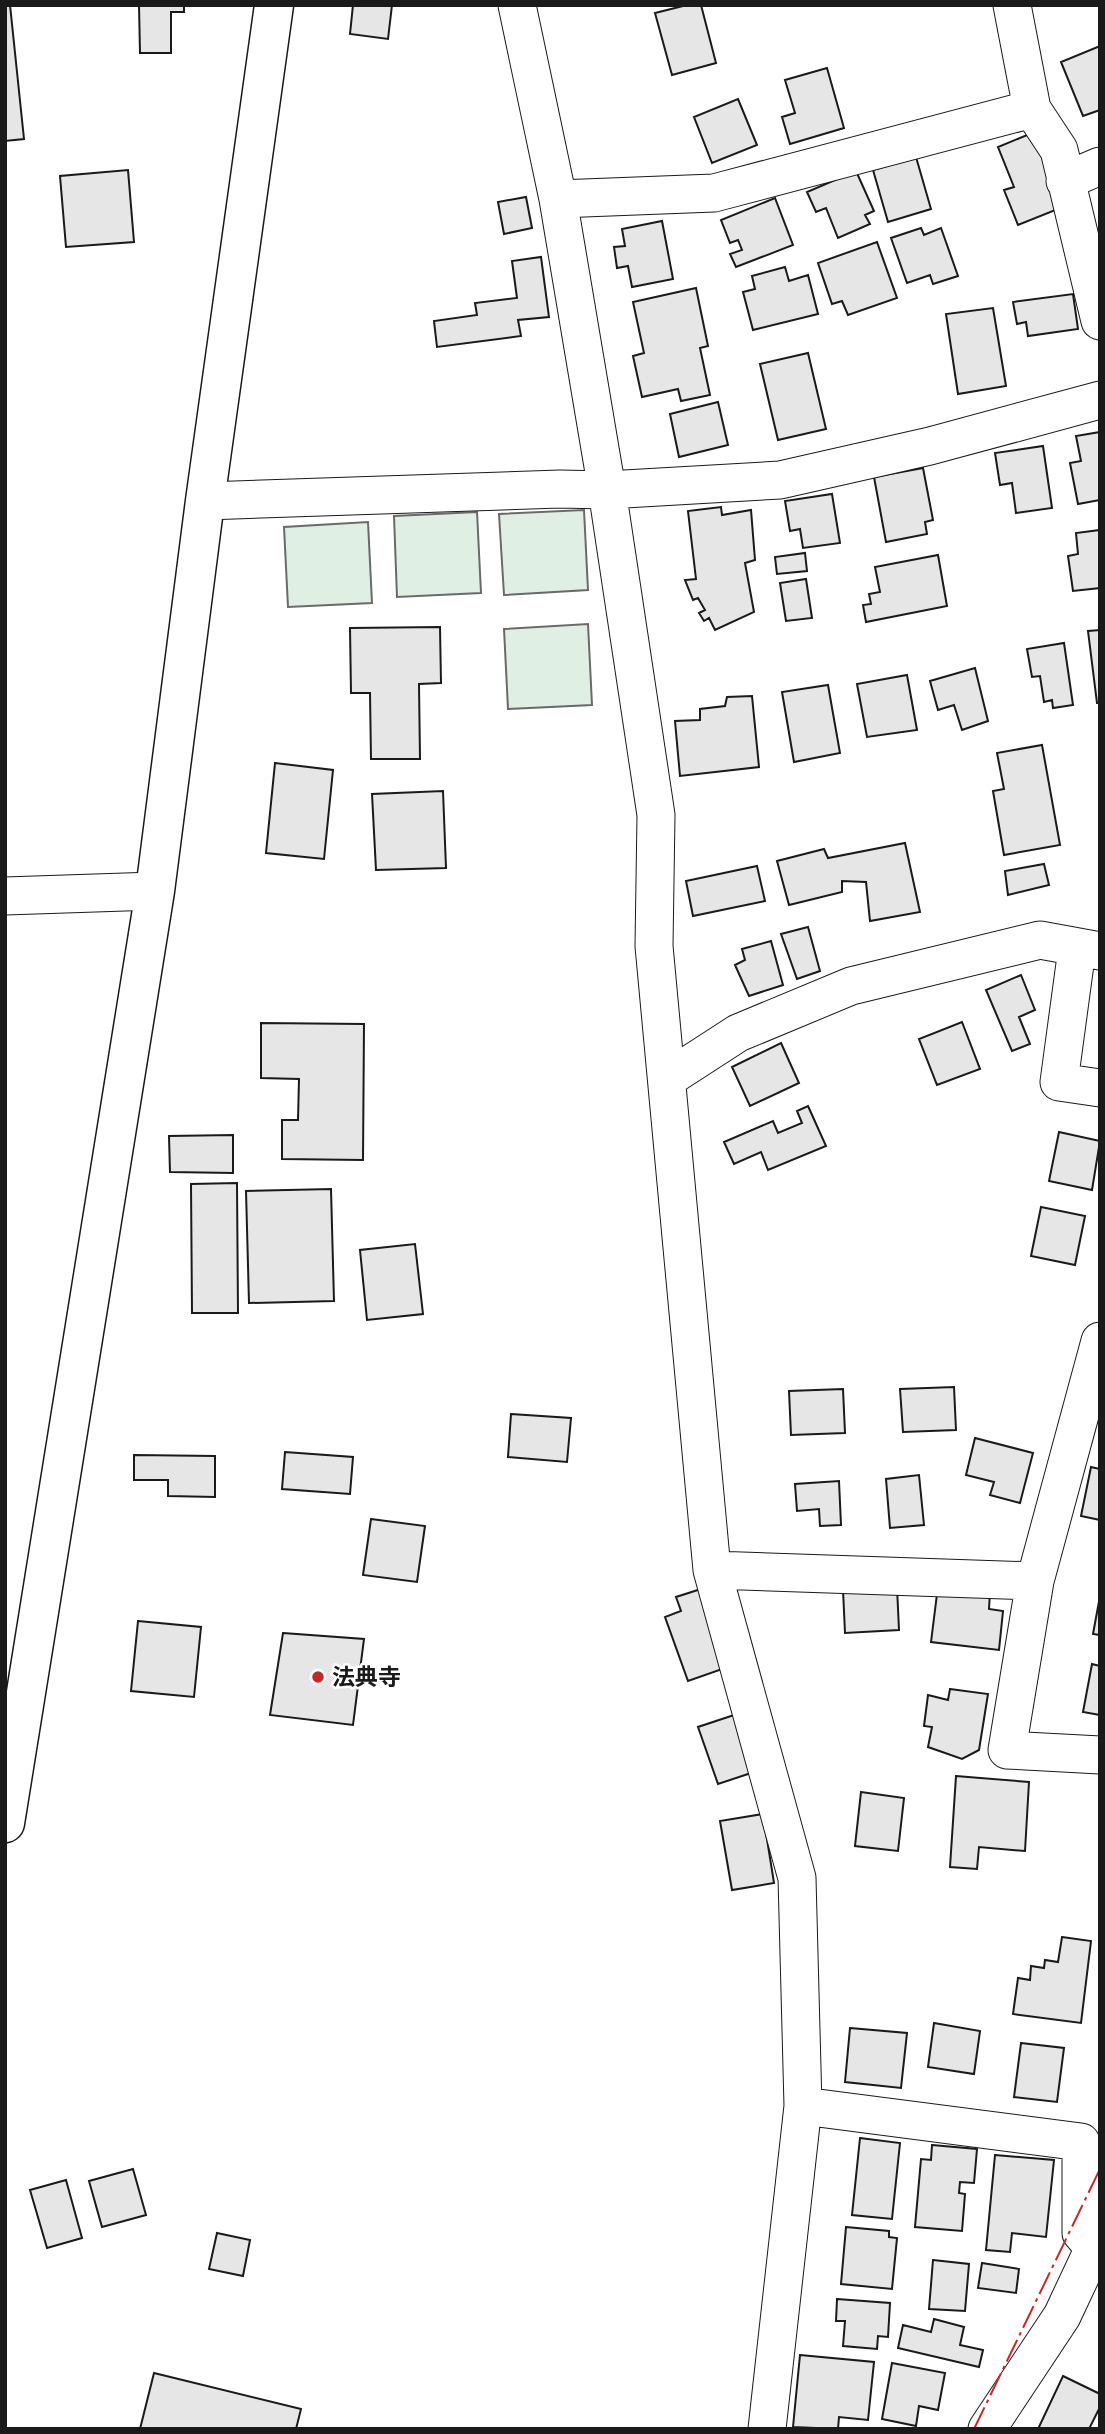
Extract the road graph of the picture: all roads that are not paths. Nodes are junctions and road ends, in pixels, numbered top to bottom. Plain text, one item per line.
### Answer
1 (274, 5) edge
2 (517, 5) edge
3 (1012, 5) edge
4 (1032, 109) junction
5 (1100, 166) edge
6 (1065, 181) junction
7 (558, 199) junction
8 (1100, 321) edge
9 (1100, 400) edge
10 (607, 490) junction
11 (205, 501) junction
12 (155, 891) junction
13 (5, 896) edge
14 (1088, 950) edge
15 (667, 1079) junction
16 (1100, 1088) edge
17 (1100, 1341) edge
18 (712, 1570) junction
19 (1035, 1581) junction
20 (1100, 1755) edge
21 (5, 1824) edge
22 (803, 2106) junction
23 (1097, 2242) edge
24 (767, 2429) edge
25 (987, 2429) edge

1 - 11 street
2 - 7 street
3 - 4 street
4 - 6 street
4 - 7 street
5 - 6 street
6 - 8 street
7 - 10 street
9 - 10 street
10 - 11 street
10 - 15 street
11 - 12 street
12 - 13 street
12 - 21 street
14 - 15 street
14 - 16 street
15 - 18 street
17 - 19 street
18 - 19 street
18 - 22 street
19 - 20 street
22 - 23 street
22 - 24 street
23 - 25 street

